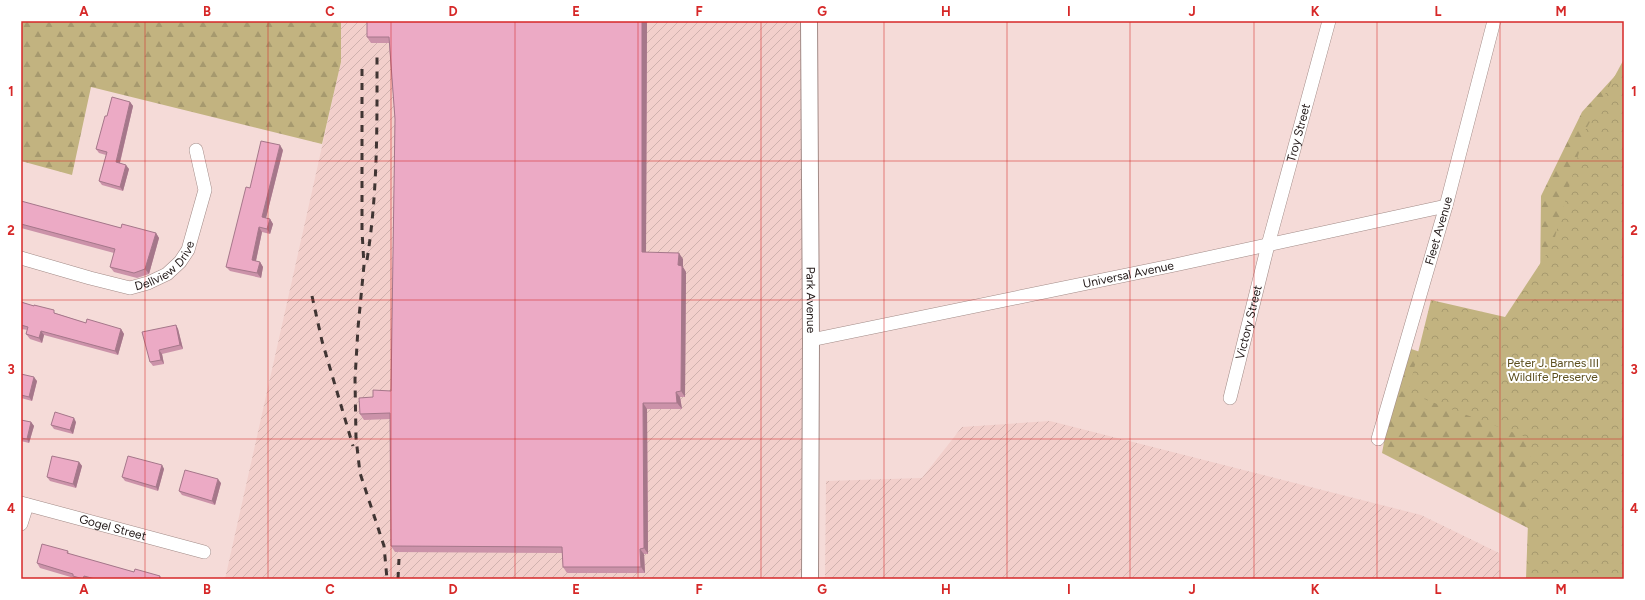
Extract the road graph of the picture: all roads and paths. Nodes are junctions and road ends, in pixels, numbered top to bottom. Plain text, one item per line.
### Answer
1 (809, 21) edge
2 (1329, 21) edge
3 (1494, 21) edge
4 (196, 150) dead end
5 (1446, 206) junction
6 (1268, 245) junction
7 (21, 258) edge
8 (811, 340) junction
9 (1230, 398) dead end
10 (1378, 439) dead end
11 (24, 504) edge
12 (21, 524) edge
13 (204, 552) dead end
14 (810, 579) edge

1 - 8 street, Park Avenue
2 - 6 street, Troy Street
3 - 5 street, Fleet Avenue
4 - 7 street, Dellview Drive
5 - 6 street, Universal Avenue
5 - 10 street, Fleet Avenue
6 - 8 street, Universal Avenue
6 - 9 street, Victory Street
8 - 14 street, Park Avenue
11 - 12 street
11 - 13 street, Gogel Street

